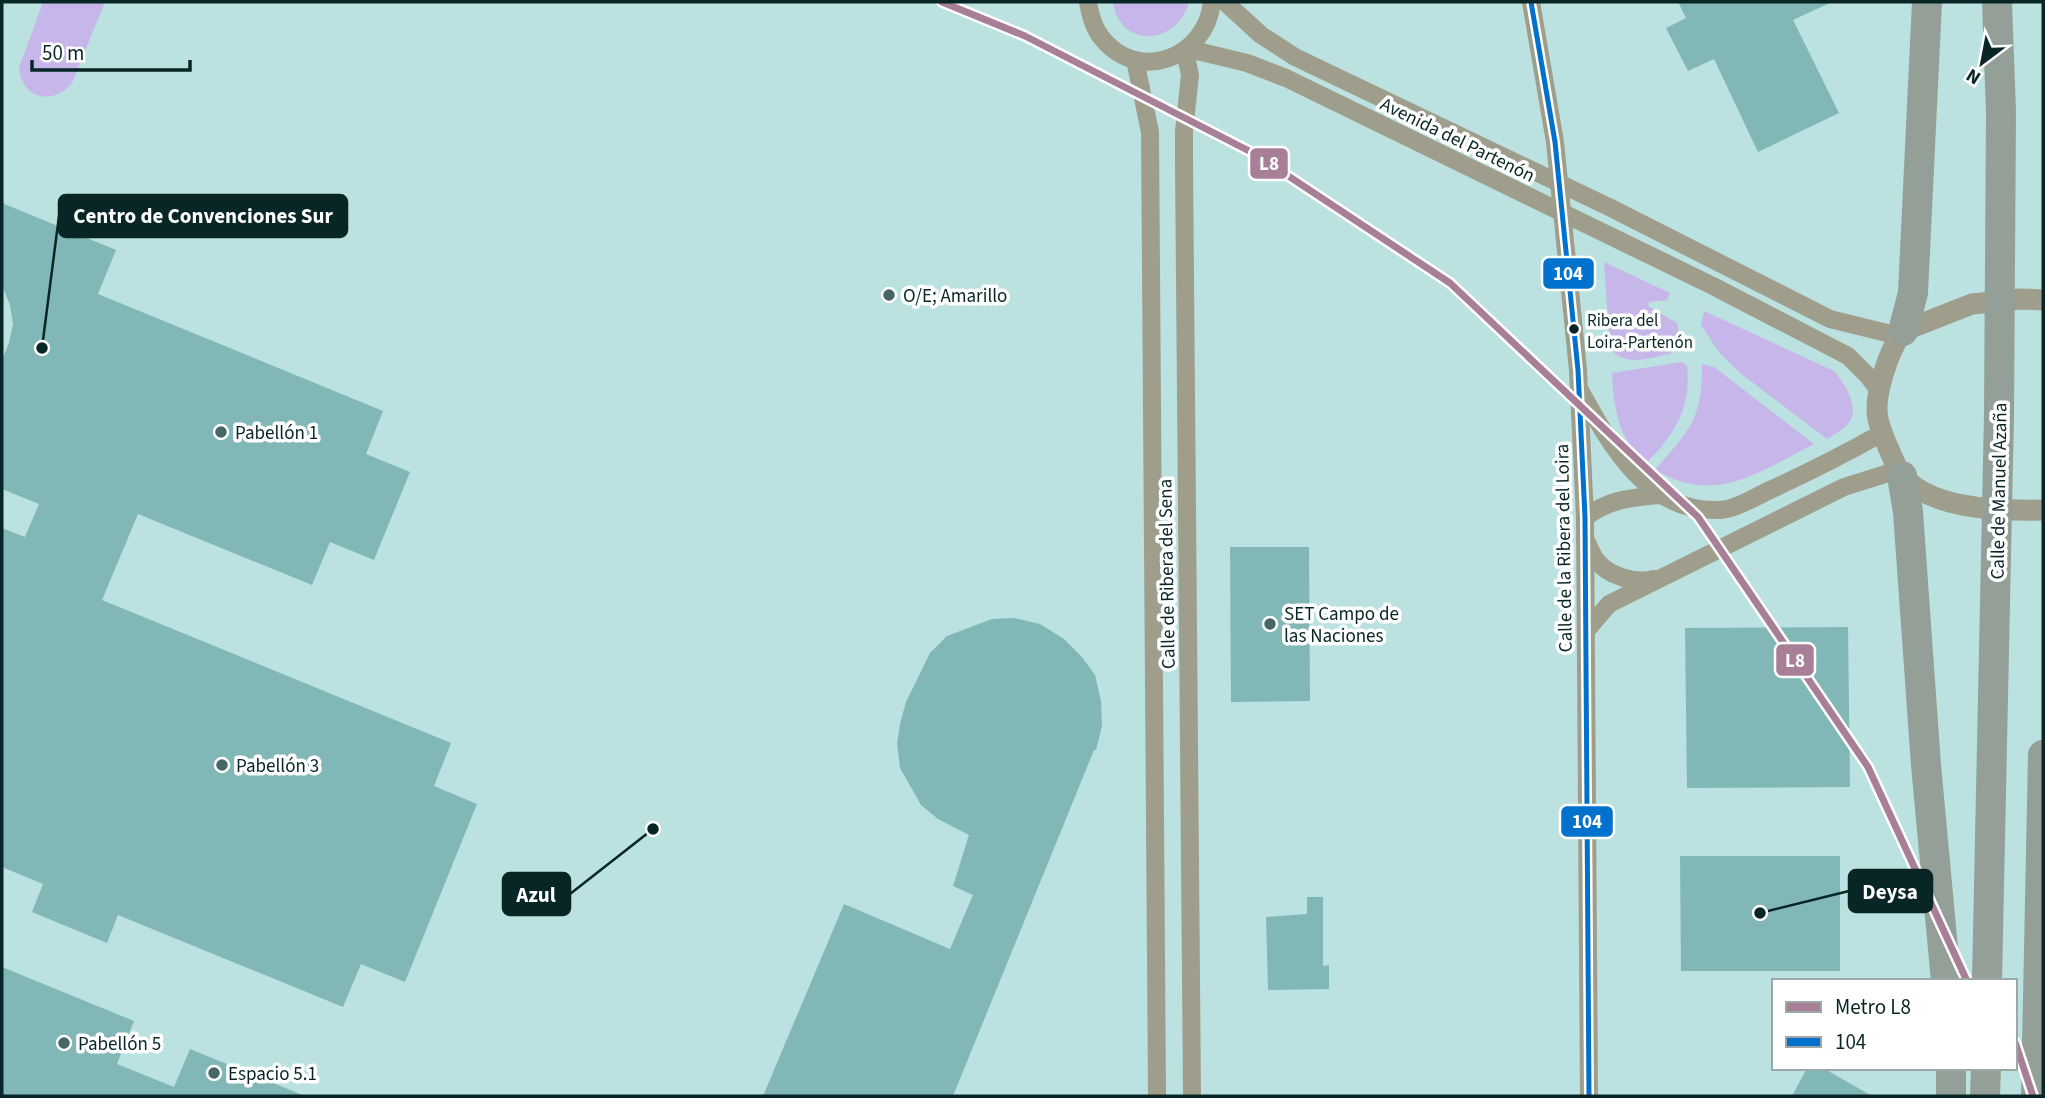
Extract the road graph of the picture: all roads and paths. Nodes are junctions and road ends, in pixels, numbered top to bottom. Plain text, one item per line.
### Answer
1 (1088, 2) edge
2 (1212, 2) edge
3 (1226, 2) edge
4 (1531, 2) edge
5 (1927, 2) edge
6 (1997, 2) edge
7 (1187, 50) junction
8 (1135, 60) junction
9 (2043, 300) edge
10 (1901, 334) junction
11 (1579, 388) junction
12 (1879, 391) junction
13 (1882, 433) junction
14 (1900, 473) junction
15 (1660, 495) junction
16 (2043, 510) edge
17 (1585, 517) junction
18 (1584, 536) junction
19 (1669, 575) junction
20 (1586, 631) junction
21 (2043, 755) edge
22 (1946, 979) edge
23 (1987, 979) edge
24 (1951, 1070) edge
25 (1986, 1070) edge
26 (1157, 1096) edge
27 (1192, 1096) edge
28 (1589, 1096) edge
29 (1951, 1096) edge
30 (1985, 1096) edge
31 (2036, 1096) edge

1 - 8 street
2 - 7 street
3 - 10 street, Avenida del Partenón
4 - 11 street, Calle de la Ribera del Loira
5 - 10 highway
6 - 23 highway, Calle de Manuel Azaña
7 - 8 street
7 - 12 street, Avenida del Partenón
7 - 27 street, Calle de Ribera del Sena
8 - 26 street, Calle de Ribera del Sena
9 - 10 street
10 - 12 street
11 - 15 street
11 - 17 street, Calle de la Ribera del Loira
12 - 13 street
13 - 14 street
13 - 15 street
14 - 16 street
14 - 19 street
14 - 22 highway
15 - 17 street
17 - 18 street, Calle de la Ribera del Loira
18 - 19 street
18 - 20 street, Calle de la Ribera del Loira
19 - 20 street
20 - 28 street, Calle de la Ribera del Loira
21 - 31 highway
24 - 29 highway
25 - 30 highway

